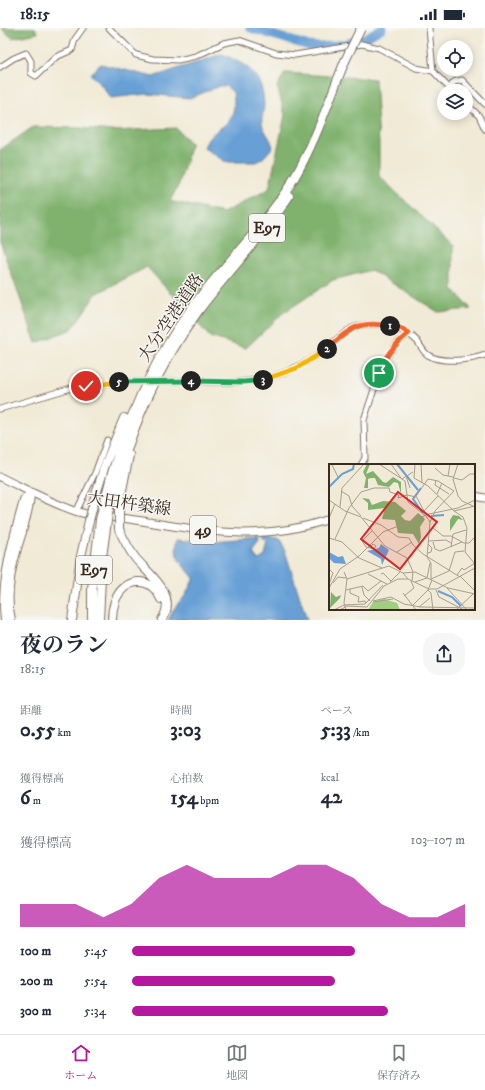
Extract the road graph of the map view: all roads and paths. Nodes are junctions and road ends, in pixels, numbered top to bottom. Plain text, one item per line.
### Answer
1 (83, 28) edge
2 (109, 28) edge
3 (361, 28) edge
4 (429, 28) edge
5 (345, 61) junction
6 (0, 67) edge
7 (433, 71) junction
8 (445, 84) edge
9 (453, 84) edge
10 (466, 84) edge
11 (473, 91) edge
12 (485, 104) edge
13 (473, 110) edge
14 (485, 129) edge
15 (183, 319) junction
16 (409, 333) junction
17 (485, 354) edge
18 (156, 377) junction
19 (0, 409) edge
20 (107, 440) dead end
21 (362, 464) edge
22 (0, 477) edge
23 (30, 493) junction
24 (475, 496) edge
25 (485, 498) edge
26 (106, 508) junction
27 (76, 512) junction
28 (329, 519) edge
29 (104, 521) junction
30 (4, 599) edge
31 (2, 620) edge
32 (5, 620) edge
33 (11, 620) edge
34 (16, 620) edge
35 (72, 620) edge
36 (92, 620) edge
37 (99, 620) edge
38 (112, 620) edge
39 (156, 620) edge
40 (162, 620) edge

1 - 6 street
2 - 7 street
3 - 5 highway, 大分空港道路 / E97, bridge
4 - 7 street
5 - 15 highway, 大分空港道路 / E97
5 - 18 highway, 大分空港道路 / E97
7 - 8 street
9 - 10 street
11 - 12 street
13 - 14 street
15 - 26 highway, 大分空港道路 / E97
15 - 35 highway, bridge
16 - 17 street
16 - 19 street, bridge
16 - 21 street
18 - 26 highway, 大分空港道路 / E97
18 - 40 highway, bridge
20 - 27 street
22 - 23 main road, 大田杵築線 / 49
23 - 27 main road, 大田杵築線 / 49
23 - 30 highway
24 - 25 main road
26 - 29 highway, 大分空港道路 / E97, bridge
27 - 28 main road, 大田杵築線 / 49
29 - 36 highway, 大分空港道路 / E97
29 - 37 highway, 大分空港道路 / E97
30 - 31 highway
30 - 32 highway
30 - 33 highway
30 - 34 highway
38 - 39 highway

